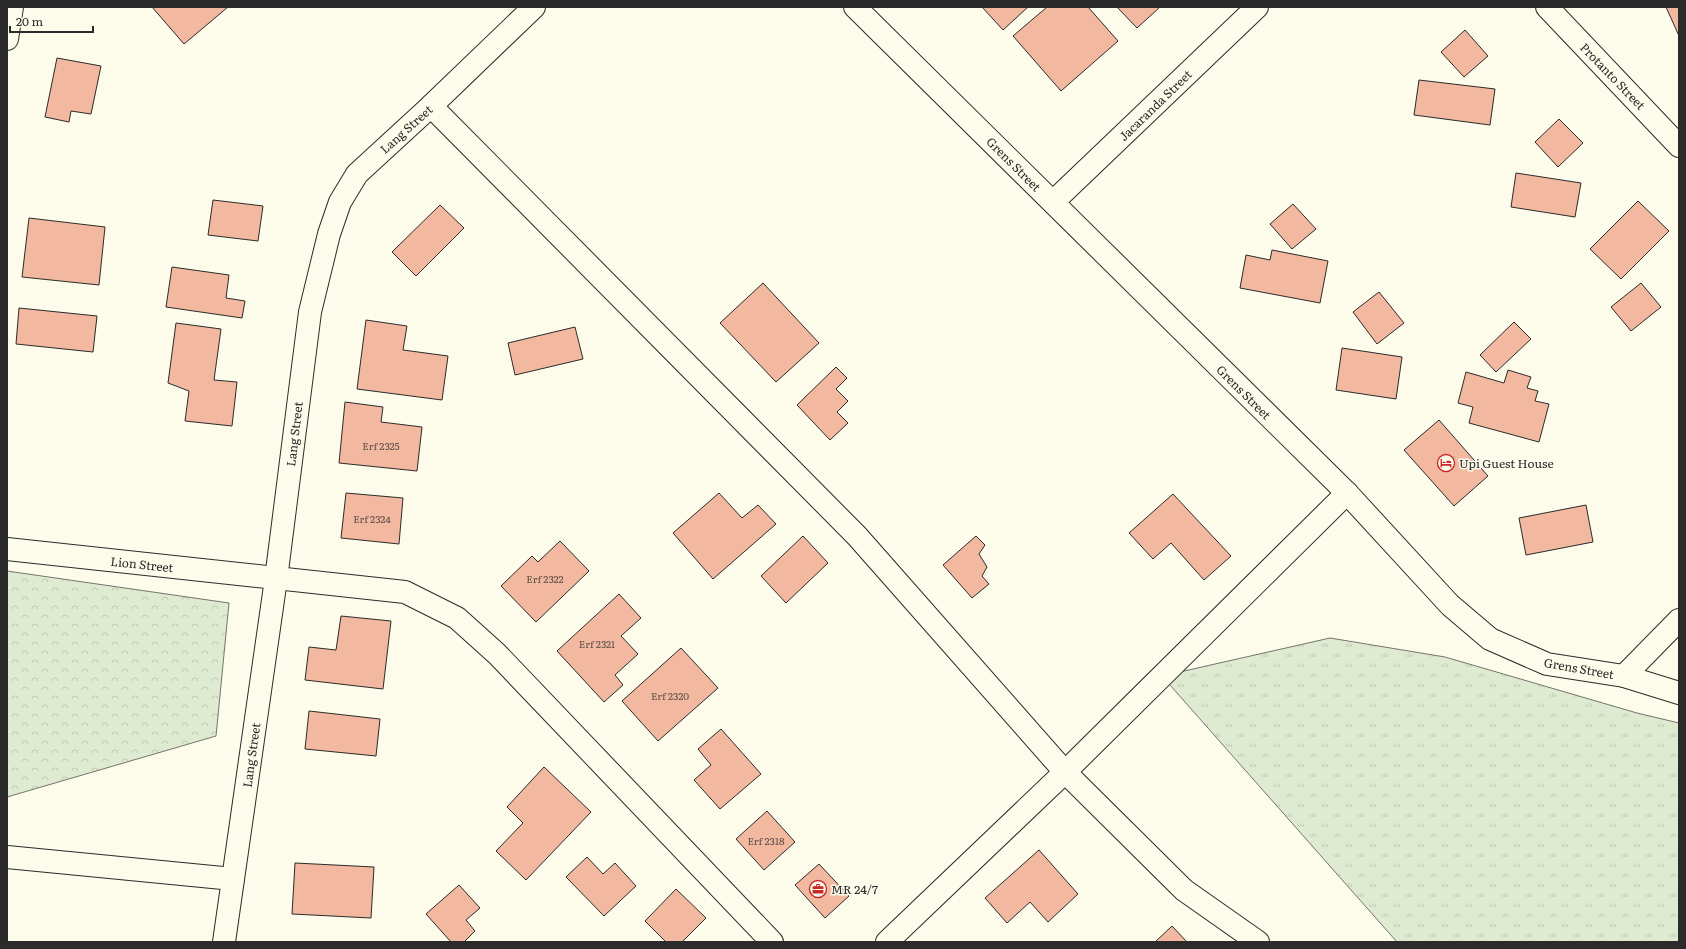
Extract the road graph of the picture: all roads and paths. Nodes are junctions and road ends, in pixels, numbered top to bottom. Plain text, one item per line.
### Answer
1 (12, 7) edge
2 (534, 7) edge
3 (855, 7) edge
4 (1257, 7) edge
5 (1547, 7) edge
6 (7, 39) edge
7 (431, 106) junction
8 (1677, 141) edge
9 (1053, 202) junction
10 (1347, 493) junction
11 (7, 549) edge
12 (276, 578) junction
13 (1679, 620) edge
14 (1624, 676) junction
15 (1679, 693) edge
16 (1065, 772) junction
17 (7, 857) edge
18 (233, 879) junction
19 (224, 942) edge
20 (772, 942) edge
21 (887, 942) edge
22 (1258, 942) edge

1 - 6 street
2 - 7 street, Lang Street
3 - 9 street, Grens Street
4 - 9 street, Jacaranda Street
5 - 8 street, Protanto Street
7 - 12 street, Lang Street
7 - 16 street
9 - 10 street, Grens Street
10 - 14 street, Grens Street
10 - 16 street
11 - 12 street, Lion Street
12 - 18 street, Lang Street
12 - 20 street, Lion Street
13 - 14 street
14 - 15 street, Grens Street
16 - 21 street
16 - 22 street
17 - 18 street
18 - 19 street, Lang Street

